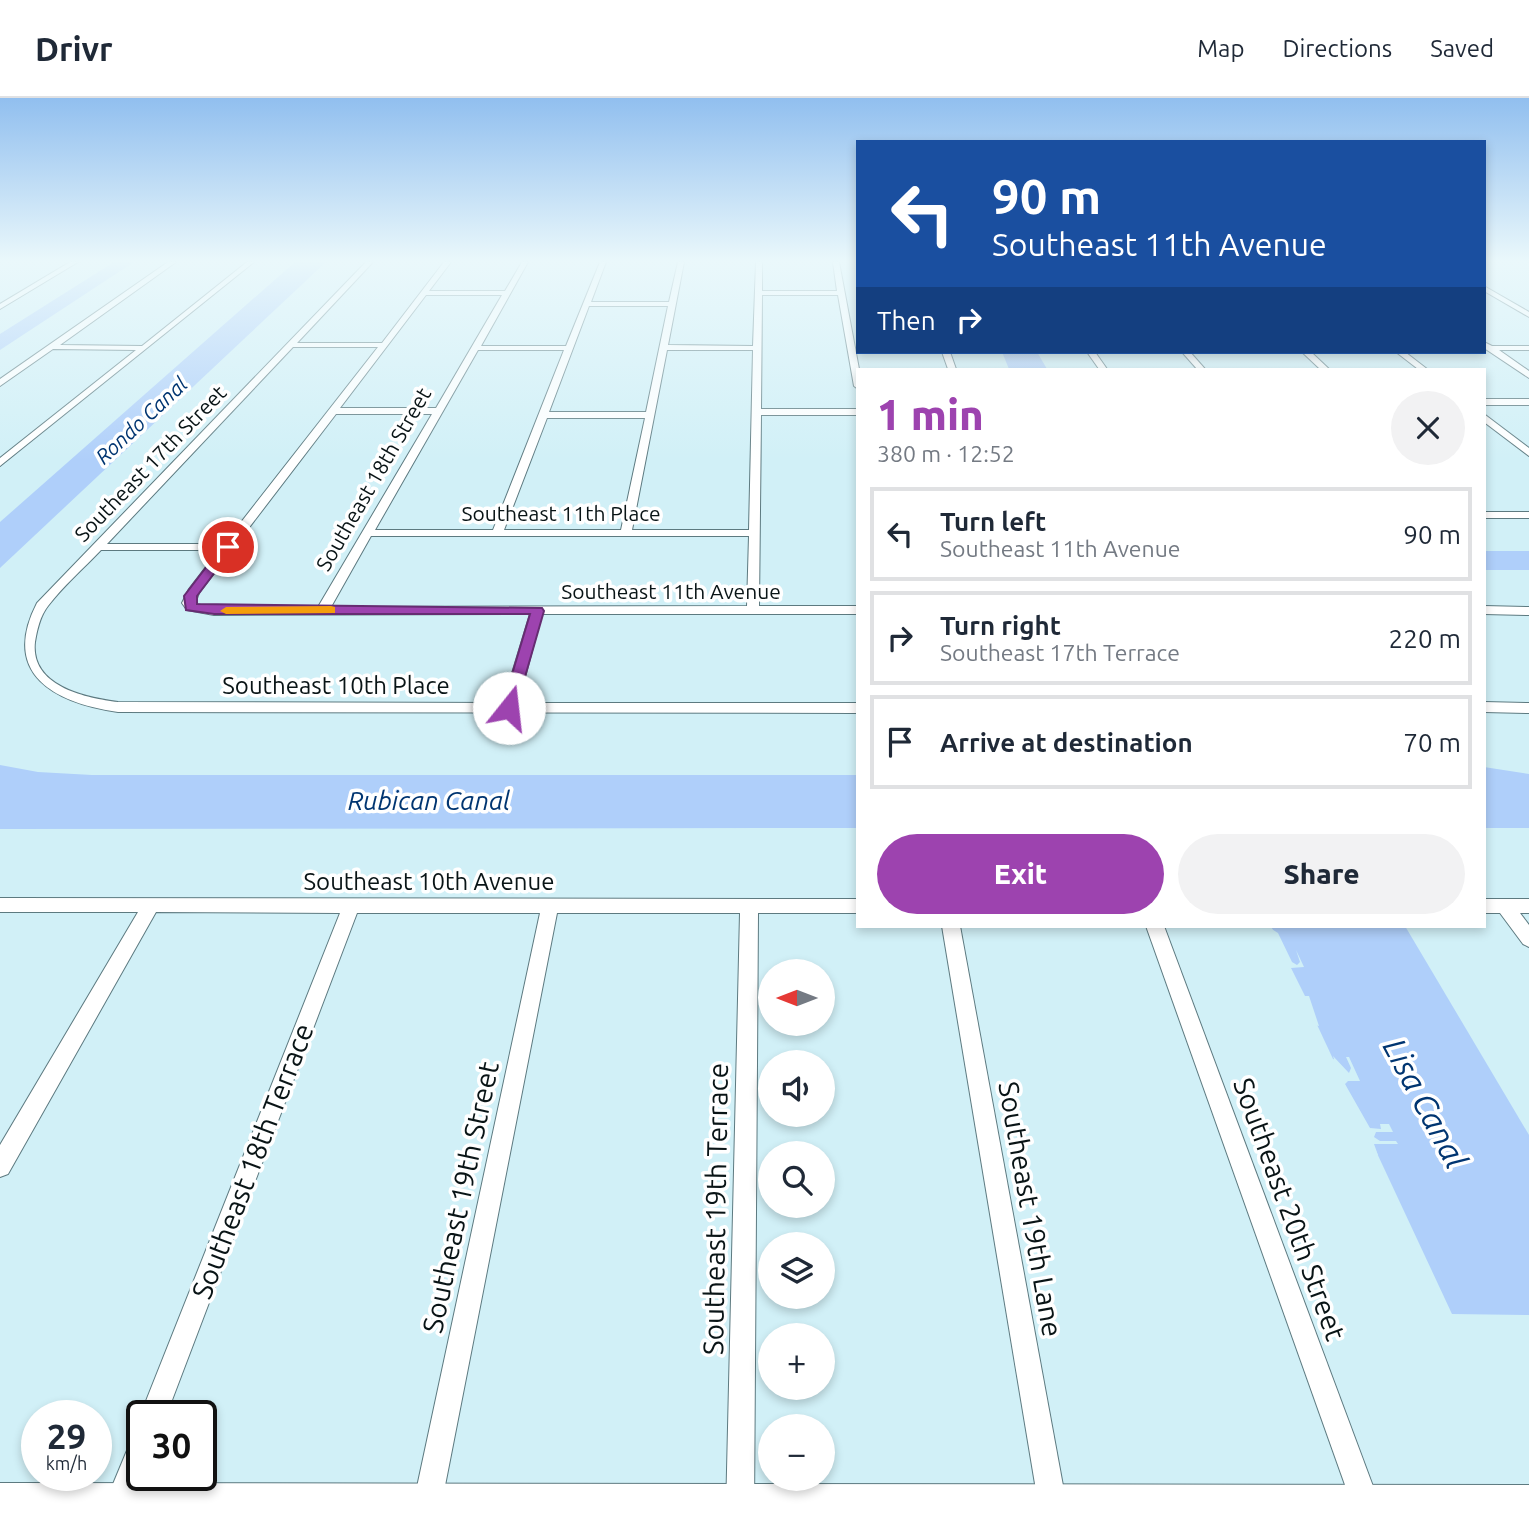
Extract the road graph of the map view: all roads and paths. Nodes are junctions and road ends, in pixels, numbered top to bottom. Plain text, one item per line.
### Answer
1 (79, 328) edge
2 (169, 328) edge
3 (307, 328) edge
4 (397, 328) edge
5 (487, 328) edge
6 (577, 328) edge
7 (667, 328) edge
8 (757, 328) edge
9 (291, 345) junction
10 (384, 345) junction
11 (854, 345) edge
12 (1487, 346) edge
13 (51, 348) junction
14 (144, 348) junction
15 (476, 348) junction
16 (569, 348) junction
17 (663, 348) junction
18 (757, 348) junction
19 (1529, 348) edge
20 (1188, 354) edge
21 (1308, 354) edge
22 (1403, 354) edge
23 (856, 368) edge
24 (1199, 368) edge
25 (1324, 368) edge
26 (1422, 368) edge
27 (1529, 375) edge
28 (0, 383) edge
29 (1486, 402) edge
30 (1529, 402) edge
31 (333, 411) junction
32 (438, 411) junction
33 (756, 412) junction
34 (856, 412) edge
35 (543, 415) junction
36 (649, 415) junction
37 (1486, 419) edge
38 (1529, 453) edge
39 (0, 463) edge
40 (1486, 515) edge
41 (1529, 515) edge
42 (368, 533) junction
43 (497, 533) junction
44 (626, 533) junction
45 (754, 533) junction
46 (97, 547) junction
47 (228, 547) junction
48 (323, 610) junction
49 (753, 610) junction
50 (856, 610) edge
51 (1486, 610) edge
52 (537, 611) junction
53 (1529, 611) edge
54 (33, 676) joint
55 (1486, 707) edge
56 (509, 708) junction
57 (856, 708) edge
58 (1529, 708) edge
59 (0, 905) edge
60 (151, 905) junction
61 (749, 905) junction
62 (351, 906) junction
63 (550, 906) junction
64 (856, 906) edge
65 (1486, 906) edge
66 (1505, 906) junction
67 (1529, 906) edge
68 (951, 928) edge
69 (1156, 928) edge
70 (1529, 939) edge
71 (0, 1166) edge
72 (159, 1400) edge
73 (126, 1486) edge
74 (0, 1500) edge
75 (428, 1501) junction
76 (1052, 1502) junction
77 (1529, 1502) edge
78 (118, 1507) edge
79 (267, 1507) edge
80 (740, 1507) edge
81 (1367, 1508) edge

1 - 13 street
2 - 14 street
3 - 9 street, Southeast 17th Street
4 - 10 street
5 - 15 street, Southeast 18th Street
6 - 16 street
7 - 17 street
8 - 18 street
9 - 10 street
9 - 46 street, Southeast 17th Street
10 - 31 street
11 - 23 street
12 - 19 street
12 - 27 street
13 - 14 street
13 - 28 street
14 - 39 street
15 - 16 street
15 - 32 street, Southeast 18th Street
16 - 35 street
17 - 18 street
17 - 36 street
18 - 33 street
20 - 24 street
21 - 25 street
22 - 26 street
29 - 30 street
31 - 32 street
31 - 47 street
32 - 42 street, Southeast 18th Street
33 - 34 street
33 - 45 street
35 - 36 street
35 - 43 street
36 - 44 street
37 - 38 street
40 - 41 street
42 - 43 street, Southeast 11th Place
42 - 48 street, Southeast 18th Street
43 - 44 street, Southeast 11th Place
44 - 45 street, Southeast 11th Place
45 - 49 street
46 - 47 street
46 - 54 street, Southeast 17th Street
47 - 48 street, Southeast 11th Avenue
48 - 52 street, Southeast 11th Avenue
49 - 50 street, Southeast 11th Avenue
49 - 52 street, Southeast 11th Avenue
51 - 53 street
52 - 56 street
54 - 56 street, Southeast 10th Place
55 - 58 street
56 - 57 street, Southeast 10th Place
59 - 60 street, Southeast 10th Avenue
60 - 62 street, Southeast 10th Avenue
60 - 71 street
61 - 63 street, Southeast 10th Avenue
61 - 64 street, Southeast 10th Avenue
61 - 80 street, Southeast 19th Terrace
62 - 63 street, Southeast 10th Avenue
62 - 72 street, Southeast 18th Terrace
63 - 75 street, Southeast 19th Street
65 - 66 street
66 - 67 street
66 - 70 street
68 - 76 street, Southeast 19th Lane
69 - 81 street, Southeast 20th Street
73 - 78 street
74 - 78 main road
75 - 79 main road
75 - 80 main road
76 - 80 main road
76 - 81 main road
77 - 81 main road
78 - 79 main road

